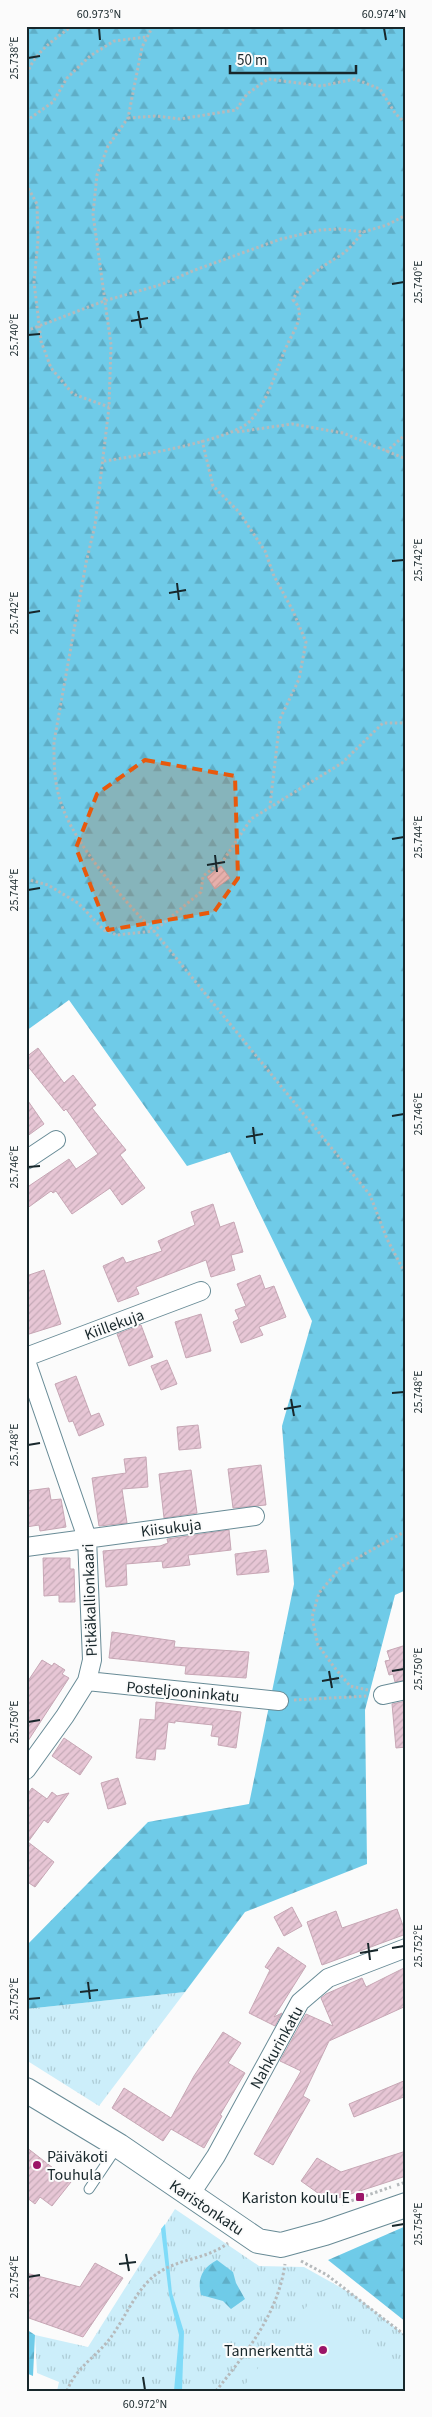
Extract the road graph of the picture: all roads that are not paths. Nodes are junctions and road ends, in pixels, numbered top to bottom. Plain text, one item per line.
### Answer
1 (56, 1140) dead end
2 (26, 1160) edge
3 (201, 1292) dead end
4 (26, 1357) edge
5 (26, 1361) edge
6 (255, 1516) dead end
7 (87, 1538) junction
8 (26, 1547) edge
9 (87, 1681) junction
10 (406, 1690) edge
11 (383, 1695) road end
12 (279, 1701) road end
13 (26, 1770) edge
14 (406, 1948) edge
15 (26, 2090) edge
16 (119, 2146) junction
17 (89, 2189) dead end
18 (190, 2195) junction
19 (406, 2205) edge

1 - 2 street
3 - 4 street, Kiillekuja
5 - 7 street, Pitkäkallionkaari
6 - 7 street, Kiisukuja
7 - 8 street, Kiisukuja
7 - 9 street, Pitkäkallionkaari
9 - 12 street, Posteljooninkatu
9 - 13 street, Pitkäkallionkaari
10 - 11 street
14 - 18 street, Nahkurinkatu
15 - 16 street, Karistonkatu
16 - 17 lane
16 - 18 street, Karistonkatu
18 - 19 street, Karistonkatu

